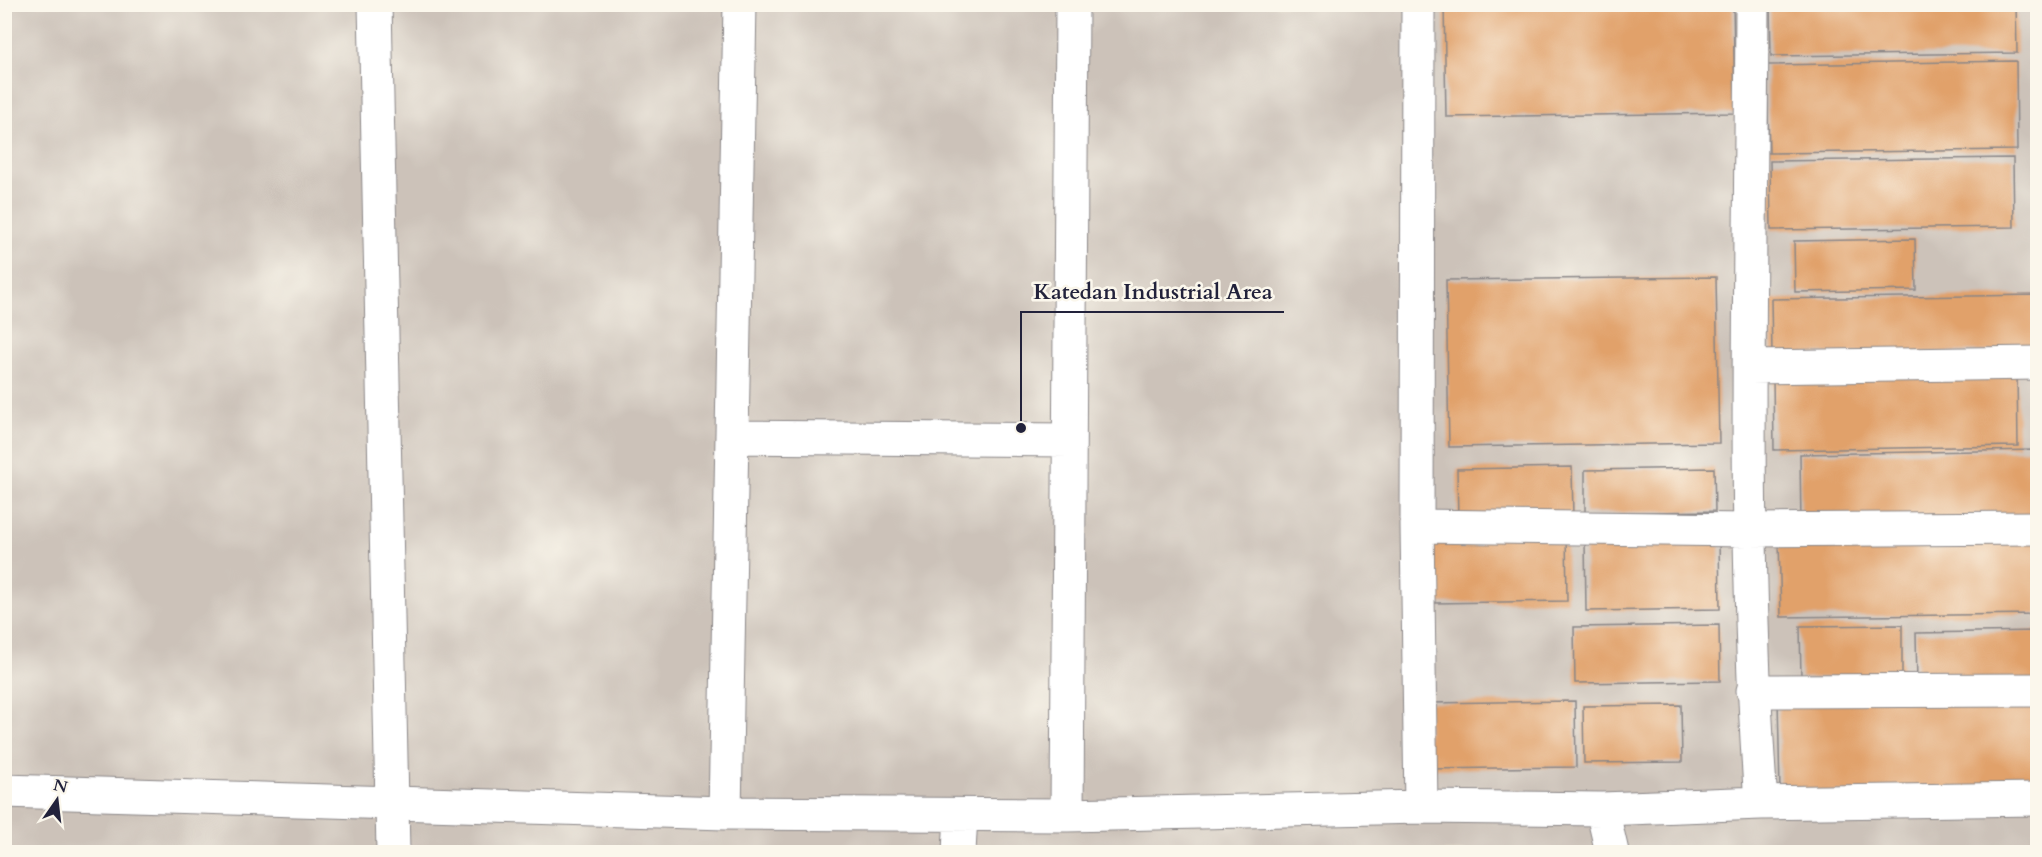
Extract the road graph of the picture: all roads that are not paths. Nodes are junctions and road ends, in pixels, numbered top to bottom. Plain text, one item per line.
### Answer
1 (375, 4) edge
2 (740, 4) edge
3 (1072, 4) edge
4 (1418, 4) edge
5 (1752, 4) edge
6 (2037, 363) edge
7 (1751, 367) junction
8 (732, 437) junction
9 (1069, 440) junction
10 (1417, 526) junction
11 (2037, 528) edge
12 (1749, 530) junction
13 (2037, 690) edge
14 (1753, 691) junction
15 (4, 791) edge
16 (2037, 799) edge
17 (394, 802) junction
18 (1761, 803) junction
19 (1421, 807) junction
20 (1602, 809) junction
21 (725, 813) junction
22 (961, 815) junction
23 (1067, 815) junction
24 (393, 852) edge
25 (959, 852) edge
26 (1612, 852) edge

1 - 17 street
2 - 8 street
3 - 9 street
4 - 10 street
5 - 7 street
6 - 7 street
7 - 12 street
8 - 9 street
8 - 21 street
9 - 23 street
10 - 12 street
10 - 19 street
11 - 12 street
12 - 14 street
13 - 14 street
14 - 18 street
15 - 17 street
16 - 18 street
17 - 21 street
17 - 24 street
18 - 20 street
19 - 20 street
19 - 23 street
20 - 26 street
21 - 22 street
22 - 23 street
22 - 25 street

